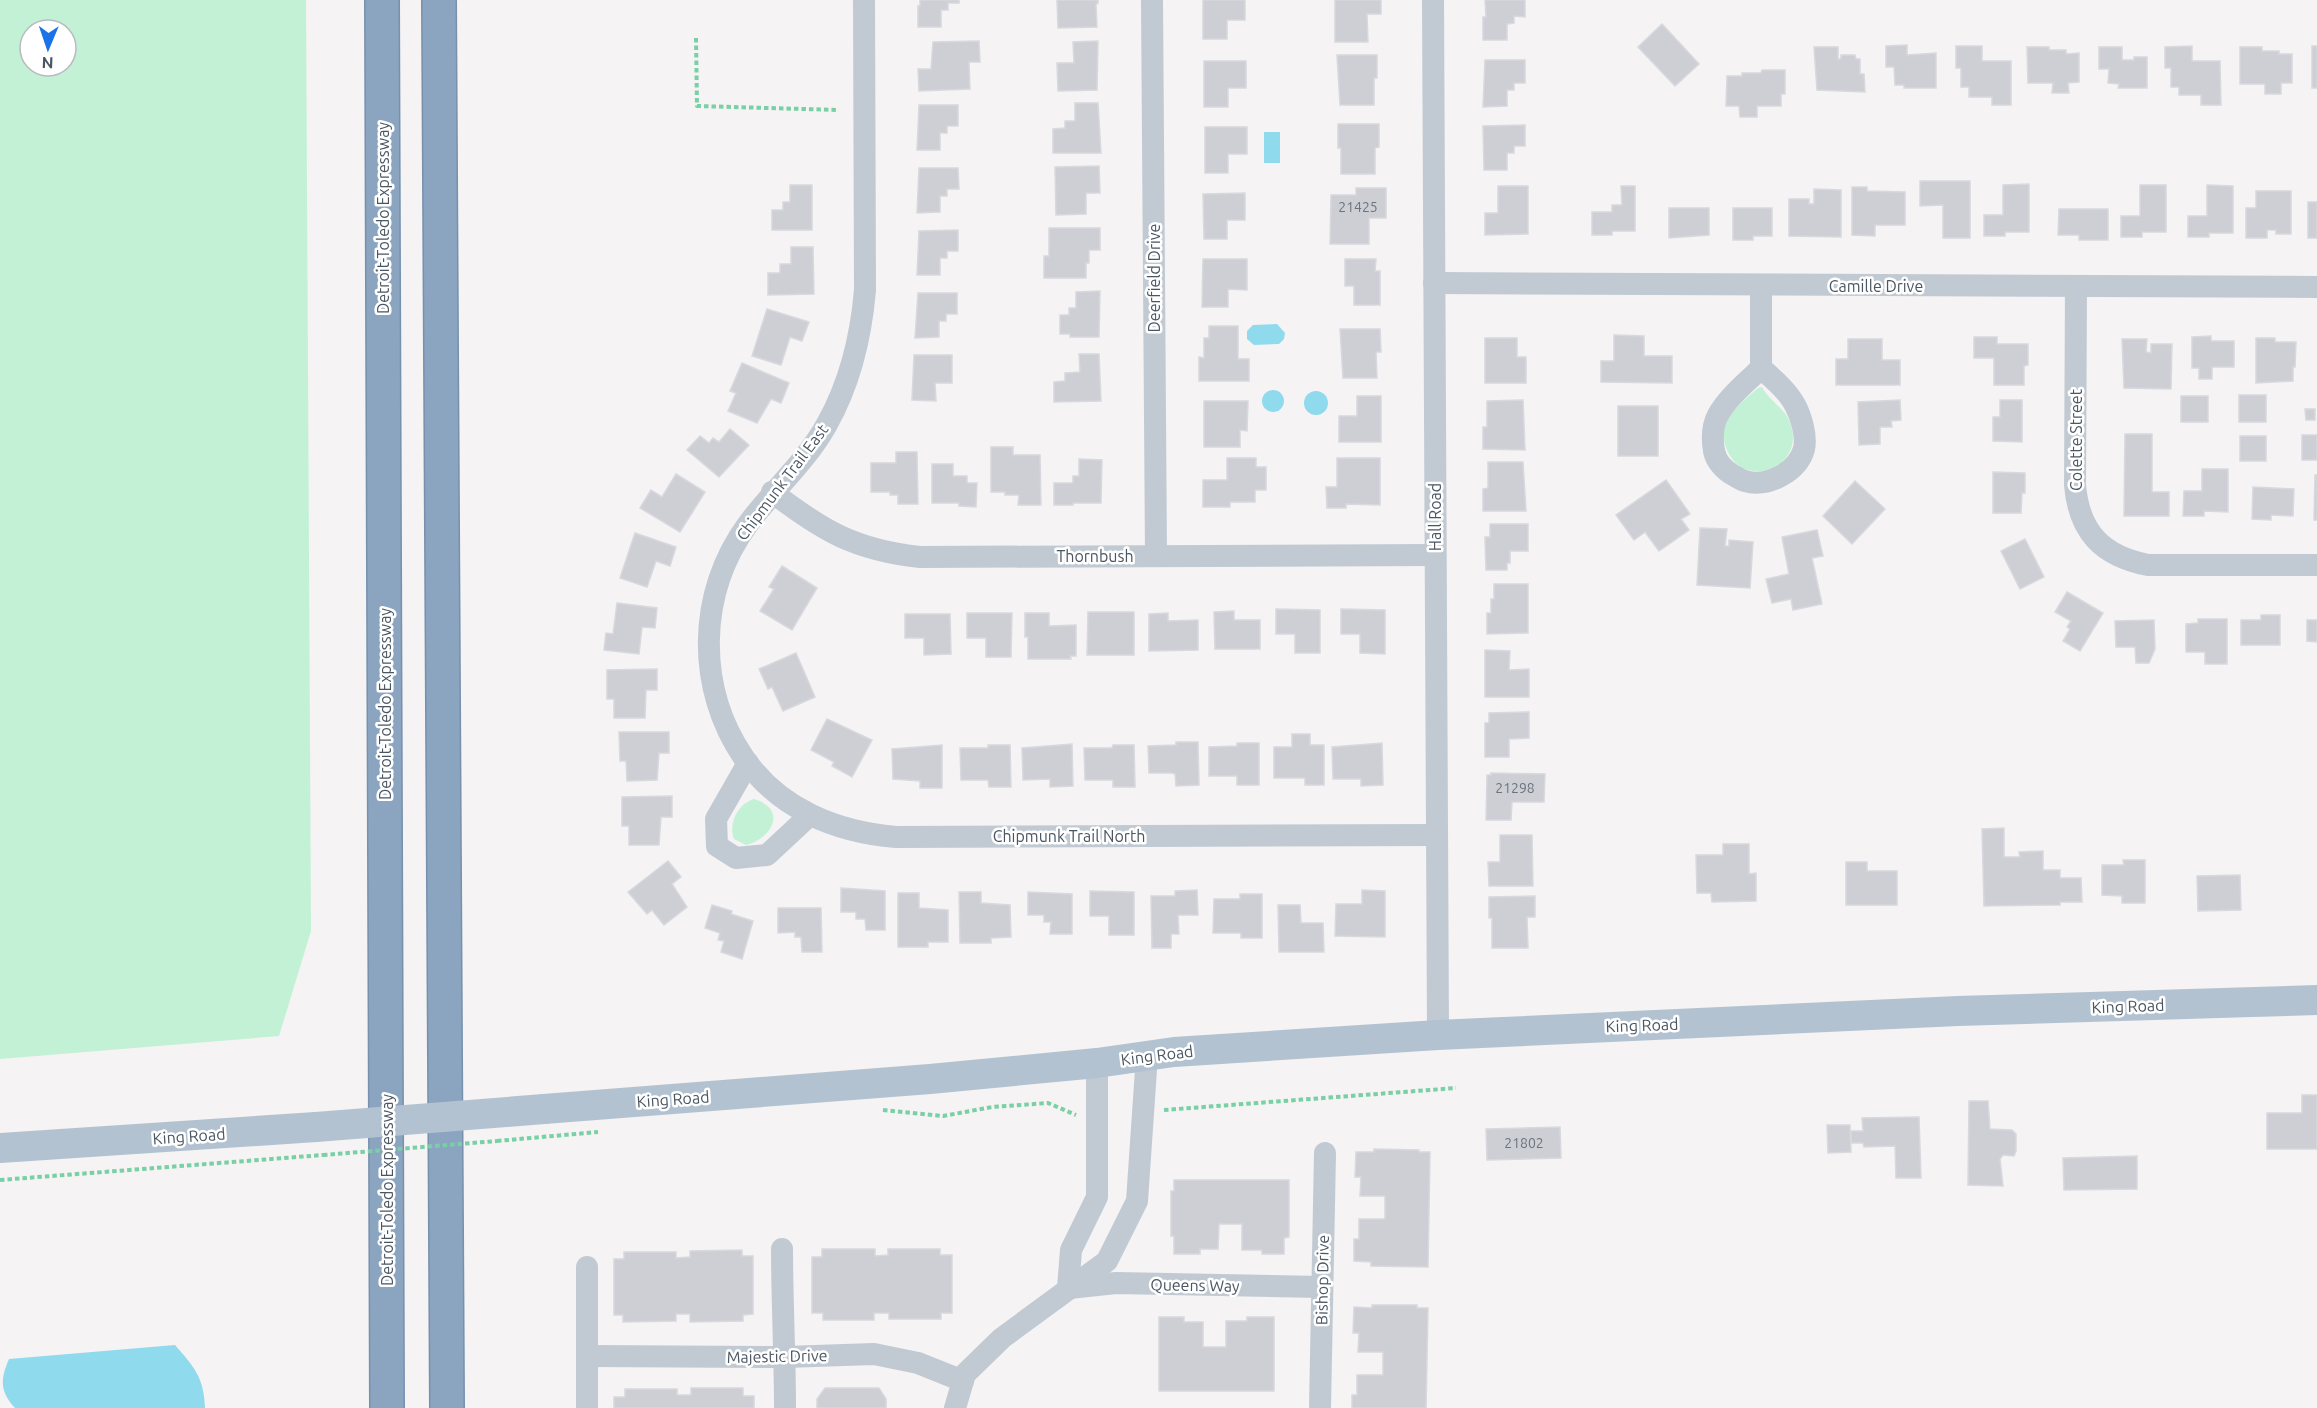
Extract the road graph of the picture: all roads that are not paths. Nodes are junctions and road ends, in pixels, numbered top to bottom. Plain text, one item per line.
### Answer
1 (382, 0) edge
2 (439, 0) edge
3 (864, 0) edge
4 (1152, 0) edge
5 (1433, 0) edge
6 (1434, 284) junction
7 (1761, 285) junction
8 (2076, 286) junction
9 (2317, 287) edge
10 (1761, 368) junction
11 (772, 492) junction
12 (1435, 555) junction
13 (1156, 556) junction
14 (2317, 566) edge
15 (735, 745) joint
16 (748, 764) junction
17 (810, 815) junction
18 (1436, 835) junction
19 (2317, 1000) edge
20 (1438, 1035) junction
21 (1147, 1055) junction
22 (1097, 1063) junction
23 (0, 1148) edge
24 (1325, 1153) dead end
25 (782, 1249) dead end
26 (587, 1267) dead end
27 (1322, 1287) junction
28 (1068, 1288) junction
29 (587, 1356) junction
30 (785, 1357) junction
31 (963, 1381) junction
32 (387, 1408) edge
33 (447, 1408) edge
34 (587, 1408) edge
35 (785, 1408) edge
36 (955, 1408) edge
37 (1320, 1408) edge

1 - 32 highway, Detroit-Toledo Expressway
2 - 33 highway
3 - 11 street, Chipmunk Trail East
4 - 13 street, Deerfield Drive
5 - 6 street, Hall Road
6 - 7 street, Camille Drive
6 - 12 street, Hall Road
7 - 8 street, Camille Drive
7 - 10 street
8 - 9 street, Camille Drive
8 - 14 street, Colette Street
10 - 10 street
11 - 13 street, Thornbush
11 - 15 street, Chipmunk Trail East
12 - 13 street, Thornbush
12 - 18 street, Hall Road
15 - 16 street, Chipmunk Trail North
16 - 17 street, Chipmunk Trail North
16 - 17 street
17 - 18 street, Chipmunk Trail North
18 - 20 street, Hall Road
19 - 20 main road, King Road
20 - 21 main road, King Road
21 - 22 main road, King Road
21 - 28 street
22 - 23 main road, King Road, bridge
22 - 28 street
24 - 27 street, Bishop Drive
25 - 30 street
26 - 29 street
27 - 28 street, Queens Way
27 - 37 street, Bishop Drive
28 - 31 street
29 - 30 street, Majestic Drive
29 - 34 street
30 - 31 street, Majestic Drive
30 - 35 street
31 - 36 street

